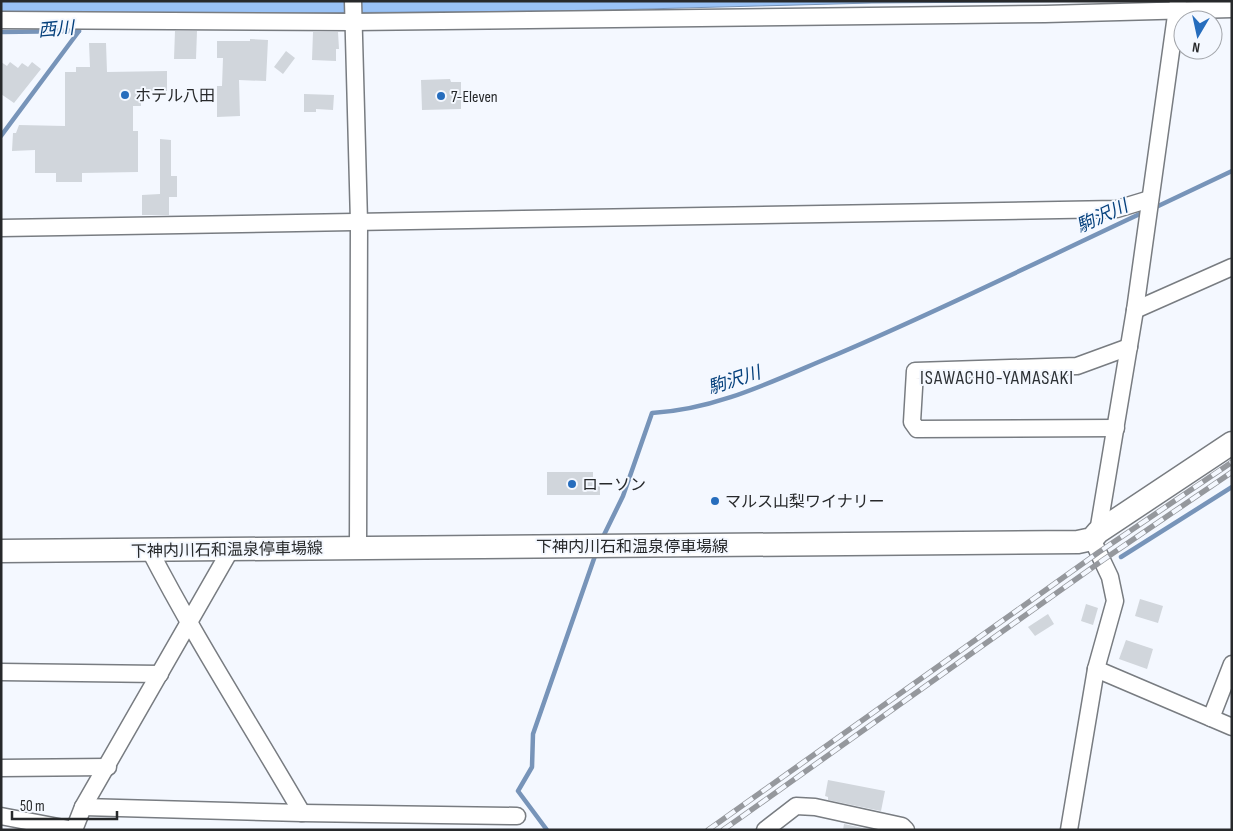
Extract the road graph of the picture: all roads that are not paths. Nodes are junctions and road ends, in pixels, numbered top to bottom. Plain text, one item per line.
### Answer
1 (1177, 5) edge
2 (1232, 9) edge
3 (352, 12) edge
4 (1, 20) edge
5 (1150, 199) junction
6 (359, 222) junction
7 (1, 228) edge
8 (1232, 267) edge
9 (1135, 310) junction
10 (1129, 347) junction
11 (1116, 428) junction
12 (1232, 443) edge
13 (1095, 536) junction
14 (358, 547) junction
15 (231, 549) junction
16 (149, 550) junction
17 (1, 551) edge
18 (188, 623) junction
19 (1232, 664) edge
20 (1096, 669) junction
21 (1, 672) edge
22 (160, 674) junction
23 (1211, 718) junction
24 (1232, 727) edge
25 (108, 767) junction
26 (1, 768) edge
27 (83, 807) junction
28 (302, 813) junction
29 (1, 816) edge
30 (517, 816) dead end
31 (74, 830) edge
32 (766, 830) edge
33 (906, 830) edge
34 (1069, 830) edge

1 - 2 street
1 - 3 street
1 - 5 street
3 - 4 street
3 - 6 street
5 - 6 street
5 - 9 street
6 - 7 street
6 - 14 street
8 - 9 street
9 - 10 street
10 - 11 street
10 - 11 street
11 - 13 street
12 - 13 main road, 下神内川石和温泉停車場線
13 - 14 main road, 下神内川石和温泉停車場線
13 - 20 street
14 - 15 main road, 下神内川石和温泉停車場線
15 - 16 main road, 下神内川石和温泉停車場線
15 - 18 street
16 - 17 main road, 下神内川石和温泉停車場線
16 - 18 street
18 - 22 street
18 - 28 street
19 - 23 street
20 - 23 street
20 - 34 street
21 - 22 street
22 - 25 street
23 - 24 street
25 - 26 street
25 - 27 street
27 - 28 street
27 - 31 street
28 - 30 street
29 - 31 street
32 - 33 street

